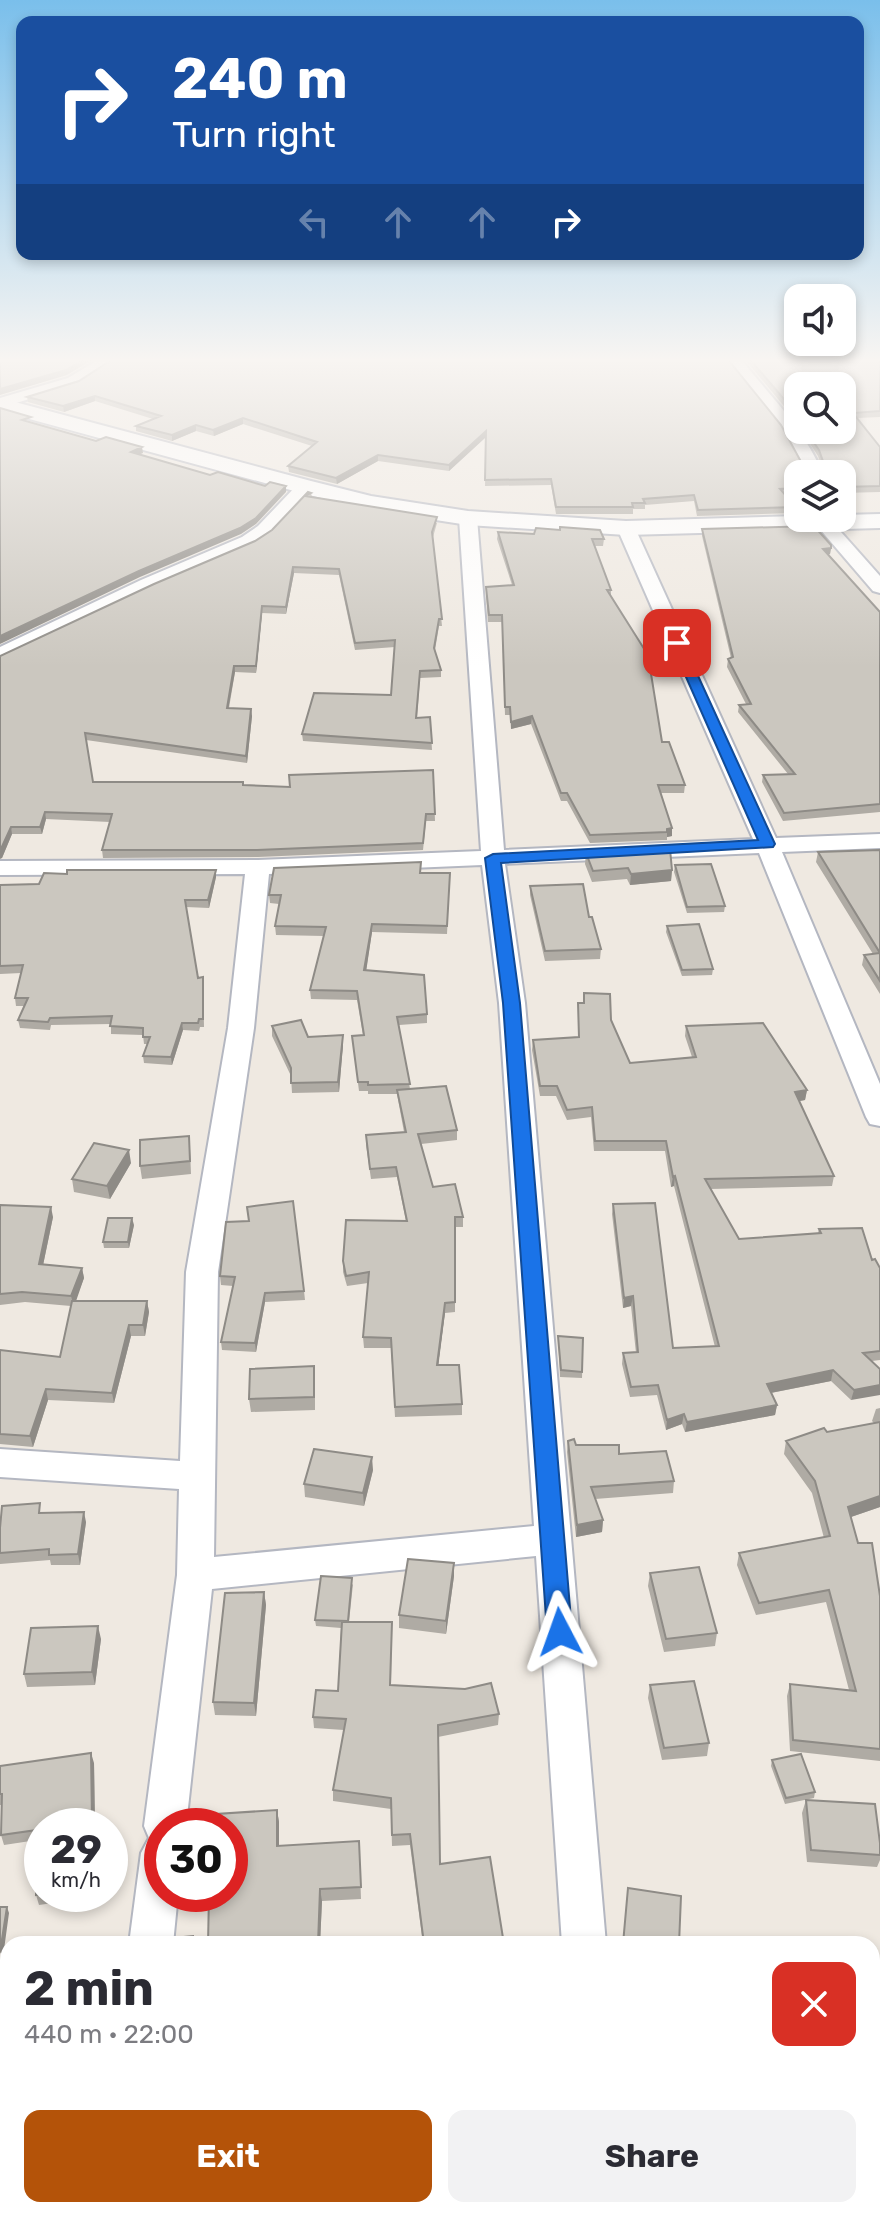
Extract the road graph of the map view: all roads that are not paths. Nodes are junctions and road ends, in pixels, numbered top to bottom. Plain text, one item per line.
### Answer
1 (209, 460) edge
2 (305, 487) junction
3 (468, 518) junction
4 (856, 521) edge
5 (880, 521) edge
6 (784, 522) edge
7 (626, 528) junction
8 (834, 532) edge
9 (880, 587) edge
10 (0, 655) edge
11 (880, 841) edge
12 (767, 844) junction
13 (493, 858) junction
14 (258, 867) junction
15 (0, 868) edge
16 (880, 1117) edge
17 (0, 1463) edge
18 (195, 1476) junction
19 (552, 1539) junction
20 (195, 1575) junction
21 (167, 1808) edge
22 (155, 1912) edge
23 (152, 1936) edge
24 (583, 1936) edge

1 - 2 main road
2 - 3 main road
2 - 10 street
3 - 7 main road
3 - 13 street
4 - 5 main road
6 - 7 main road
7 - 12 street
8 - 9 street
11 - 12 street
12 - 13 street
12 - 16 street
13 - 14 street
13 - 19 street
14 - 15 street
14 - 18 street
17 - 18 street
18 - 20 street
19 - 20 street
19 - 24 street
20 - 21 street
22 - 23 street

